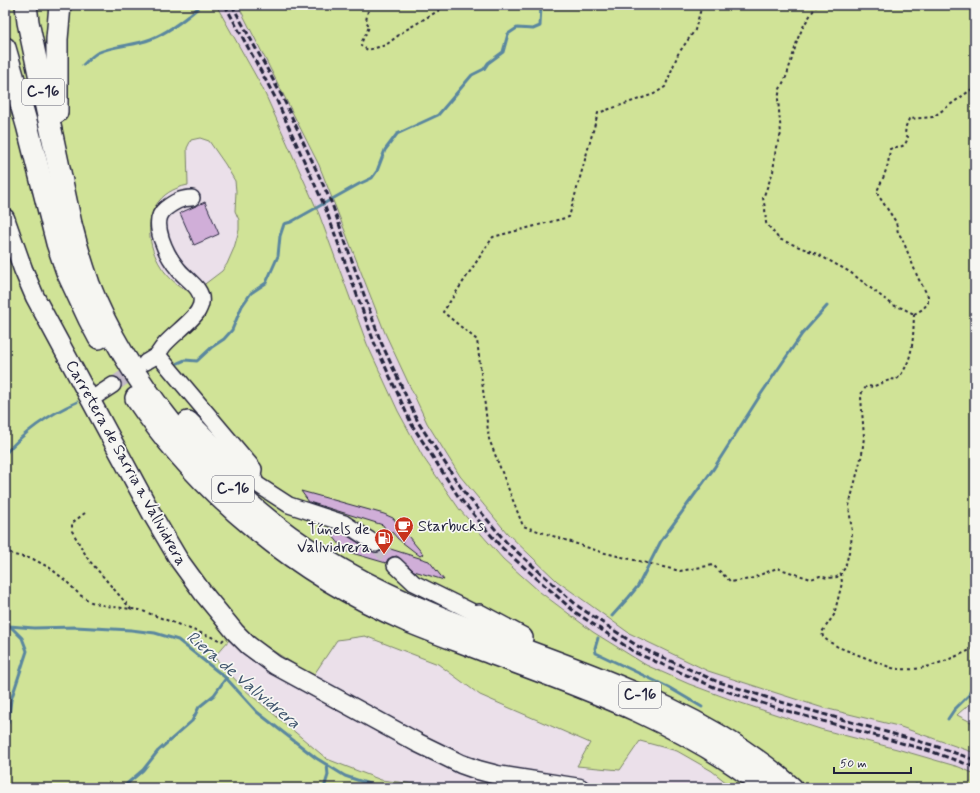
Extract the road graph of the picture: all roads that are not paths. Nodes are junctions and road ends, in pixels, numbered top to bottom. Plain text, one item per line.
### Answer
1 (26, 5) edge
2 (60, 5) edge
3 (5, 48) edge
4 (8, 66) edge
5 (62, 179) junction
6 (192, 198) dead end
7 (5, 218) edge
8 (147, 364) junction
9 (113, 385) tunnel mouth
10 (90, 400) junction
11 (252, 481) junction
12 (376, 544) tunnel mouth
13 (395, 565) tunnel mouth
14 (480, 615) joint
15 (573, 668) junction
16 (781, 786) edge
17 (580, 788) edge

1 - 5 highway, C-16
2 - 5 highway, C-16
3 - 4 highway, C-16
4 - 16 highway, C-16
5 - 8 highway, C-16
6 - 8 lane
7 - 10 main road, Carretera de Sarria a Vallvidrera
8 - 11 highway
8 - 11 lane
8 - 15 highway, C-16
9 - 10 lane
10 - 17 main road, Carretera de Sarria a Vallvidrera
11 - 12 lane
13 - 14 lane
14 - 15 highway
15 - 16 highway, C-16

